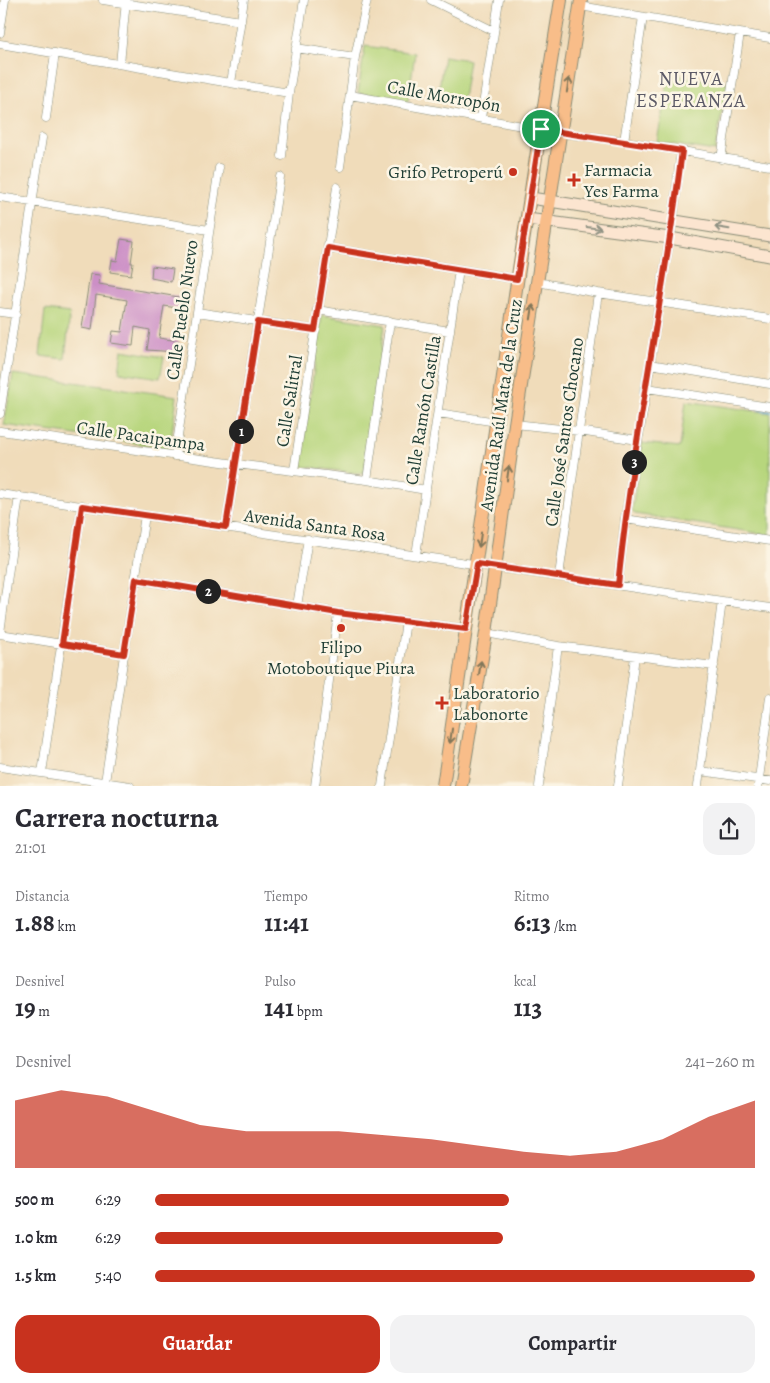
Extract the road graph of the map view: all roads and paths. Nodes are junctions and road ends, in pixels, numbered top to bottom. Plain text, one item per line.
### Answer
1 (5, 0) edge
2 (102, 0) edge
3 (244, 0) edge
4 (304, 0) edge
5 (367, 0) edge
6 (431, 0) edge
7 (499, 0) edge
8 (561, 0) edge
9 (126, 2) edge
10 (581, 3) edge
11 (643, 17) junction
12 (241, 21) junction
13 (494, 31) junction
14 (0, 33) edge
15 (740, 33) junction
16 (770, 38) edge
17 (0, 44) edge
18 (296, 48) junction
19 (55, 53) junction
20 (355, 57) junction
21 (120, 64) junction
22 (231, 83) junction
23 (289, 93) junction
24 (350, 95) junction
25 (46, 118) dead end
26 (480, 118) junction
27 (541, 129) junction
28 (561, 133) junction
29 (42, 138) dead end
30 (624, 142) junction
31 (682, 151) junction
32 (282, 156) dead end
33 (721, 158) junction
34 (770, 166) edge
35 (340, 167) dead end
36 (219, 168) dead end
37 (280, 177) dead end
38 (337, 187) dead end
39 (0, 197) edge
40 (531, 198) junction
41 (32, 202) junction
42 (550, 202) junction
43 (527, 219) junction
44 (673, 220) junction
45 (546, 221) junction
46 (209, 230) junction
47 (770, 236) edge
48 (670, 238) junction
49 (328, 248) junction
50 (770, 256) edge
51 (459, 270) junction
52 (517, 279) junction
53 (536, 282) junction
54 (598, 293) junction
55 (659, 302) junction
56 (317, 310) junction
57 (0, 312) edge
58 (197, 312) junction
59 (16, 314) junction
60 (770, 319) edge
61 (390, 321) junction
62 (258, 322) junction
63 (315, 330) junction
64 (450, 331) junction
65 (650, 364) junction
66 (770, 384) edge
67 (646, 388) junction
68 (770, 408) edge
69 (438, 412) junction
70 (0, 414) edge
71 (497, 422) junction
72 (515, 424) junction
73 (0, 430) edge
74 (579, 431) junction
75 (638, 440) junction
76 (175, 456) junction
77 (236, 464) junction
78 (294, 470) junction
79 (367, 480) junction
80 (426, 490) junction
81 (0, 494) edge
82 (18, 496) junction
83 (82, 506) junction
84 (145, 515) junction
85 (625, 519) junction
86 (226, 527) junction
87 (308, 539) junction
88 (770, 541) edge
89 (416, 554) junction
90 (0, 560) edge
91 (10, 562) junction
92 (477, 564) junction
93 (495, 566) junction
94 (559, 576) junction
95 (136, 579) junction
96 (618, 585) junction
97 (722, 601) junction
98 (297, 606) junction
99 (770, 608) edge
100 (338, 613) junction
101 (406, 622) junction
102 (466, 629) junction
103 (0, 633) edge
104 (486, 633) junction
105 (62, 644) junction
106 (558, 646) junction
107 (124, 654) junction
108 (635, 656) junction
109 (714, 666) junction
110 (770, 697) edge
111 (0, 767) edge
112 (701, 771) junction
113 (42, 773) junction
114 (770, 781) edge
115 (105, 782) junction
116 (758, 782) edge
117 (130, 786) edge
118 (315, 786) edge
119 (382, 786) edge
120 (444, 786) edge
121 (461, 786) edge
122 (539, 786) edge
123 (618, 786) edge
124 (698, 786) edge

1 - 14 street
2 - 9 street
3 - 12 street
4 - 18 street
5 - 20 street
6 - 13 street
7 - 13 street
8 - 27 main road, Avenida Raúl Mata de la Cruz
9 - 12 street
9 - 21 street
10 - 11 street
28 -> 10 main road, Avenida Raúl Mata de la Cruz
11 - 15 street
11 - 30 street
12 - 22 street
13 - 26 street
15 - 16 street
15 - 33 street
17 - 19 street
18 - 20 street
18 - 23 street
19 - 21 street
19 - 25 street
20 - 24 street
21 - 22 street
22 - 23 street
23 - 32 street
24 - 26 street, Calle Morropón
24 - 35 street
26 - 27 street, Calle Morropón
27 - 28 street, Calle Morropón
27 - 40 main road, Avenida Raúl Mata de la Cruz
28 - 30 street, Calle Morropón
28 - 42 main road, Avenida Raúl Mata de la Cruz
29 - 41 street
30 - 31 street, Calle Morropón
31 - 33 street, Calle Morropón
31 - 44 street
33 - 34 street, Calle Morropón
36 - 46 street, Calle Pueblo Nuevo
37 - 62 street
38 - 49 street, Calle Salitral
39 - 41 street
40 - 42 street
40 - 43 main road, Avenida Raúl Mata de la Cruz
41 - 46 street
41 - 59 street
42 - 44 street
42 - 45 main road, Avenida Raúl Mata de la Cruz
43 - 45 street
43 - 52 main road, Avenida Raúl Mata de la Cruz
47 -> 44 street
44 - 48 street
45 -> 48 street
45 - 53 main road, Avenida Raúl Mata de la Cruz
46 - 58 street, Calle Pueblo Nuevo
48 - 50 street
48 - 55 street
49 - 51 street
49 - 56 street, Calle Salitral
51 - 52 street
51 - 64 street, Calle Ramón Castilla
52 - 71 main road, Avenida Raúl Mata de la Cruz
53 - 54 street
72 -> 53 main road, Avenida Raúl Mata de la Cruz
54 - 55 street
54 - 74 street, Calle José Santos Chocano
55 - 60 street
55 - 65 street
56 - 61 street
56 - 63 street, Calle Salitral
57 - 59 street
58 - 62 street
58 - 76 street, Calle Pueblo Nuevo
59 - 70 street
61 - 64 street
61 - 79 street
62 - 63 street
62 - 77 street
63 - 78 street, Calle Salitral
64 - 69 street, Calle Ramón Castilla
65 - 66 street
65 - 67 street
67 - 68 street
67 - 75 street
69 - 71 street
69 - 80 street, Calle Ramón Castilla
71 -> 92 main road, Avenida Raúl Mata de la Cruz
72 - 74 street
93 -> 72 main road, Avenida Raúl Mata de la Cruz
73 - 76 street, Calle Pacaipampa
74 - 75 street
74 - 94 street, Calle José Santos Chocano
75 - 85 street
76 - 77 street, Calle Pacaipampa
77 - 78 street, Calle Pacaipampa
77 - 86 street
78 - 79 street, Calle Pacaipampa
79 - 80 street, Calle Pacaipampa
80 - 89 street, Calle Ramón Castilla
81 - 82 street, Avenida Santa Rosa
82 - 83 street, Avenida Santa Rosa
82 - 91 street
83 - 84 street, Avenida Santa Rosa
83 - 105 street
84 - 86 street, Avenida Santa Rosa
84 - 95 street
85 - 88 street
85 - 96 street
86 - 87 street, Avenida Santa Rosa
87 - 89 street, Avenida Santa Rosa
87 - 98 street
89 - 92 street, Avenida Santa Rosa
90 - 91 street
91 - 103 street
92 - 93 street, Avenida Santa Rosa
92 - 102 main road, Avenida Raúl Mata de la Cruz
93 - 94 street, Avenida Santa Rosa
93 - 104 main road, Avenida Raúl Mata de la Cruz
94 - 96 street, Avenida Santa Rosa
95 - 98 street
95 - 107 street
96 - 97 street, Avenida Santa Rosa
97 - 99 street, Avenida Santa Rosa
97 - 109 street
98 - 100 street
100 - 101 street
100 - 118 street
101 - 102 street
101 - 119 street
102 -> 120 main road, Avenida Raúl Mata de la Cruz
103 - 105 street
104 - 106 street
121 -> 104 main road, Avenida Raúl Mata de la Cruz
105 - 107 street
105 - 113 street
106 - 108 street
106 - 122 street
107 - 115 street
108 - 109 street
108 - 123 street
109 - 112 street
110 - 116 street
111 - 113 street
112 - 116 street
112 - 124 street
113 - 115 street
114 - 116 street
115 - 117 street

